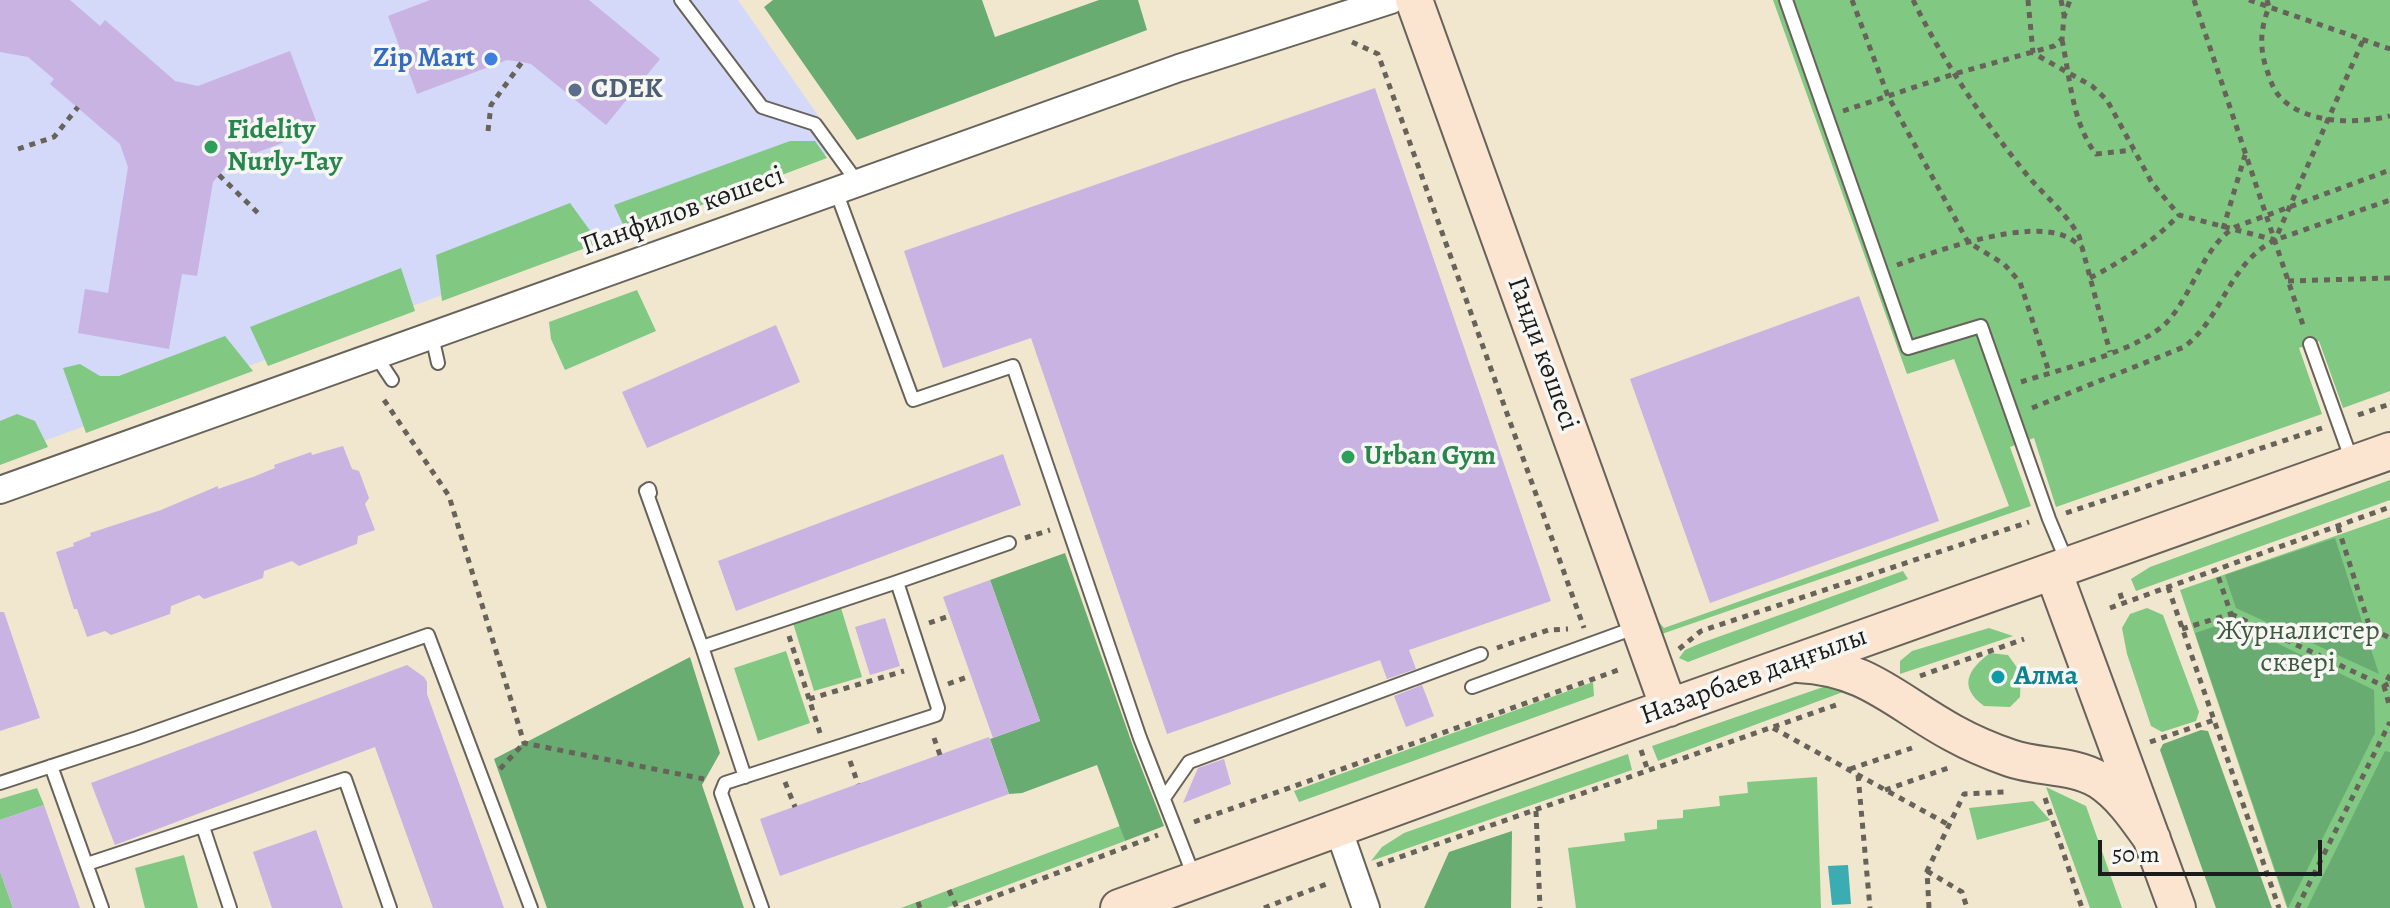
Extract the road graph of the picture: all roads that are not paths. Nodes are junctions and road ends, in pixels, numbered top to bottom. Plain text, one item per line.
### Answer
1 (681, 0) edge
2 (1391, 0) edge
3 (1414, 0) edge
4 (1786, 0) edge
5 (847, 187) junction
6 (432, 336) junction
7 (2310, 344) road end
8 (376, 356) junction
9 (438, 363) dead end
10 (392, 380) dead end
11 (2390, 451) edge
12 (2354, 464) junction
13 (0, 490) edge
14 (650, 493) dead end
15 (1009, 543) road end
16 (2060, 568) junction
17 (897, 582) junction
18 (1640, 626) junction
19 (702, 647) junction
20 (1481, 654) road end
21 (1792, 664) junction
22 (1472, 687) dead end
23 (1669, 708) junction
24 (51, 766) junction
25 (745, 777) junction
26 (0, 783) edge
27 (1164, 798) junction
28 (203, 827) junction
29 (1338, 828) junction
30 (2152, 839) junction
31 (87, 864) junction
32 (1195, 880) junction
33 (102, 908) edge
34 (230, 908) edge
35 (390, 908) edge
36 (531, 908) edge
37 (762, 908) edge
38 (1119, 908) edge
39 (1366, 908) edge
40 (2177, 908) edge

1 - 5 lane
2 - 5 street, Панфилов көшесі
3 - 18 street, Ганди көшесі
4 - 16 lane
5 - 6 street, Панфилов көшесі
5 - 27 lane
6 - 8 street, Панфилов көшесі
6 - 9 lane
7 - 12 lane
8 - 10 lane
8 - 13 street, Панфилов көшесі
11 - 12 street, Назарбаев даңғылы
12 - 16 street, Назарбаев даңғылы
14 - 19 lane
15 - 17 lane
16 - 21 street, Назарбаев даңғылы
16 - 30 street
17 - 19 lane
17 - 25 lane
18 - 22 lane
18 - 23 street, Ганди көшесі
19 - 25 lane
20 - 27 lane
21 - 23 street, Назарбаев даңғылы
21 - 30 street
23 - 29 street, Назарбаев даңғылы
24 - 26 lane
24 - 31 lane
24 - 36 lane
25 - 37 lane
27 - 32 lane
28 - 31 lane
28 - 34 lane
28 - 35 lane
29 - 32 street, Назарбаев даңғылы
29 - 39 street
30 - 40 street
31 - 33 lane
32 - 38 street, Назарбаев даңғылы

